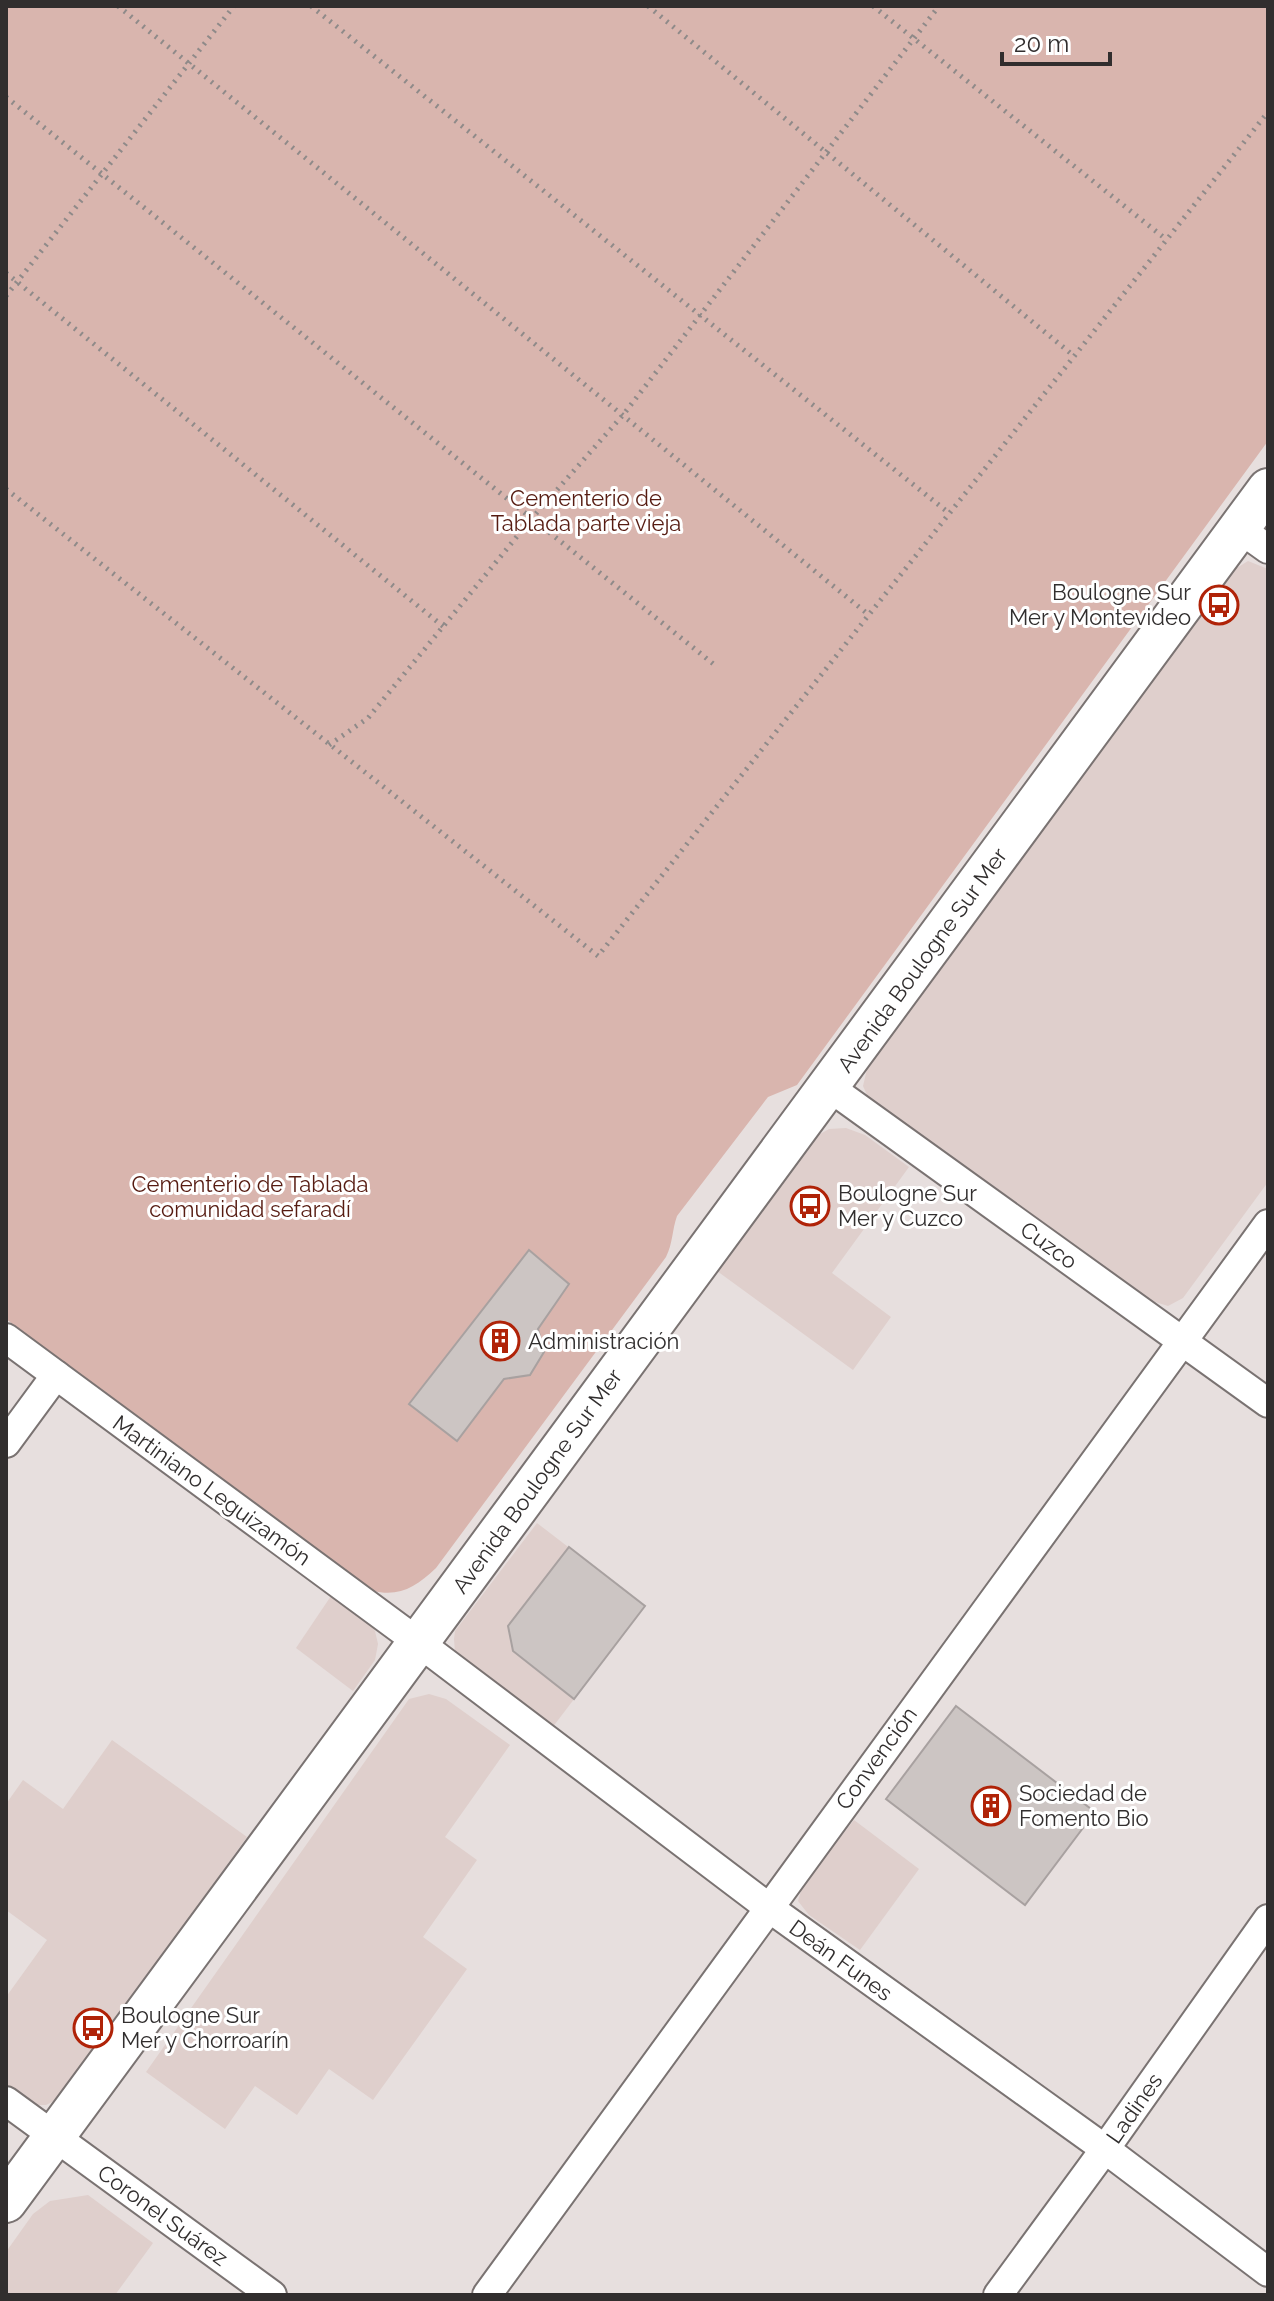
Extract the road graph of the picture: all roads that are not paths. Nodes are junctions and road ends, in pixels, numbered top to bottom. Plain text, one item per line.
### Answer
1 (1268, 489) edge
2 (1254, 539) edge
3 (829, 1087) junction
4 (1268, 1224) edge
5 (6, 1338) edge
6 (1181, 1340) junction
7 (56, 1375) junction
8 (1268, 1403) edge
9 (6, 1443) edge
10 (418, 1642) junction
11 (768, 1907) junction
12 (1268, 1919) edge
13 (6, 2101) edge
14 (54, 2135) junction
15 (1105, 2149) junction
16 (6, 2202) edge
17 (1268, 2272) edge
18 (272, 2295) edge
19 (487, 2295) edge
20 (998, 2295) edge

1 - 2 main road, Avenida Boulogne Sur Mer
2 - 3 main road, Avenida Boulogne Sur Mer
3 - 6 street, Cuzco
3 - 10 main road, Avenida Boulogne Sur Mer
4 - 6 street, Convención
5 - 7 street, Martiniano Leguizamón
6 - 8 street, Cuzco
6 - 11 street, Convención
7 - 9 street
7 - 10 street, Martiniano Leguizamón
10 - 11 street, Deán Funes
10 - 14 main road, Avenida Boulogne Sur Mer
11 - 15 street, Deán Funes
11 - 19 street, Convención
12 - 15 street, Ladines
13 - 14 street, Coronel Suárez
14 - 16 main road, Avenida Boulogne Sur Mer
14 - 18 street, Coronel Suárez
15 - 17 street, Deán Funes
15 - 20 street, Ladines

